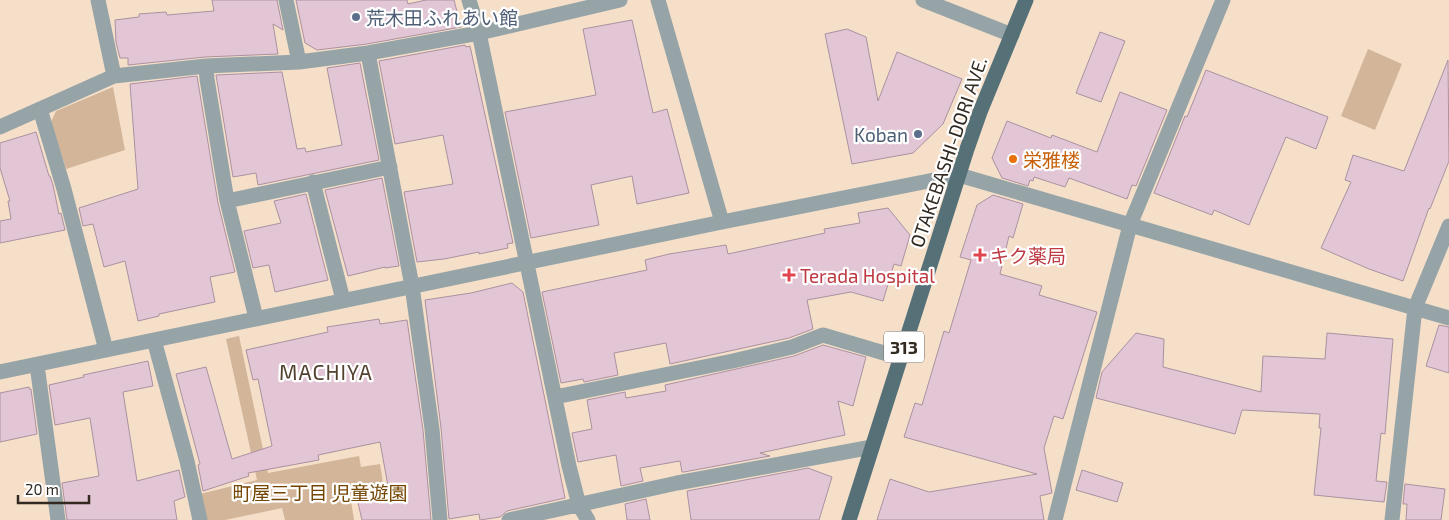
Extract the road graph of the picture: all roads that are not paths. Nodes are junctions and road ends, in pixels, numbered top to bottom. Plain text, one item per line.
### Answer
1 (98, 0) edge
2 (286, 0) edge
3 (469, 0) edge
4 (620, 0) edge
5 (658, 0) edge
6 (923, 0) edge
7 (1026, 0) edge
8 (1222, 0) edge
9 (479, 32) junction
10 (1012, 35) junction
11 (368, 53) junction
12 (299, 62) junction
13 (206, 66) junction
14 (114, 76) junction
15 (40, 110) junction
16 (0, 127) edge
17 (390, 167) junction
18 (959, 175) junction
19 (313, 182) junction
20 (227, 201) junction
21 (722, 222) junction
22 (1130, 225) junction
23 (1449, 226) edge
24 (527, 264) junction
25 (412, 286) junction
26 (343, 300) junction
27 (1415, 308) junction
28 (256, 318) junction
29 (1449, 318) edge
30 (154, 340) junction
31 (106, 350) junction
32 (901, 358) junction
33 (36, 365) junction
34 (0, 372) edge
35 (555, 397) junction
36 (872, 447) junction
37 (579, 505) junction
38 (58, 520) edge
39 (200, 520) edge
40 (440, 520) edge
41 (509, 520) edge
42 (588, 520) edge
43 (848, 520) edge
44 (1055, 520) edge
45 (1392, 520) edge

1 - 14 street
2 - 12 street
3 - 9 street
4 - 9 street
5 - 21 street
6 - 10 street
7 - 10 main road, OTAKEBASHI-DORI AVE. / 313
8 - 22 street
9 - 11 street
9 - 24 street
10 - 18 main road, OTAKEBASHI-DORI AVE. / 313
11 - 12 street
11 - 17 street
12 - 13 street
13 - 14 street
13 - 20 street
14 - 15 street
15 - 16 street
15 - 31 street
17 - 19 street
17 - 25 street
18 - 21 street
18 - 22 street
18 - 32 main road, OTAKEBASHI-DORI AVE. / 313
19 - 20 street
19 - 26 street
20 - 28 street
21 - 24 street
22 - 27 street
22 - 44 street
23 - 27 street
24 - 25 street
24 - 35 street
25 - 26 street
25 - 40 street
26 - 28 street
27 - 29 street
27 - 45 street
28 - 30 street
30 - 31 street
30 - 39 street
31 - 33 street
32 - 35 street
32 - 36 main road, OTAKEBASHI-DORI AVE. / 313
33 - 34 street
33 - 38 street
35 - 37 street
36 - 37 street
36 - 43 main road, OTAKEBASHI-DORI AVE. / 313
37 - 41 street
37 - 42 street

